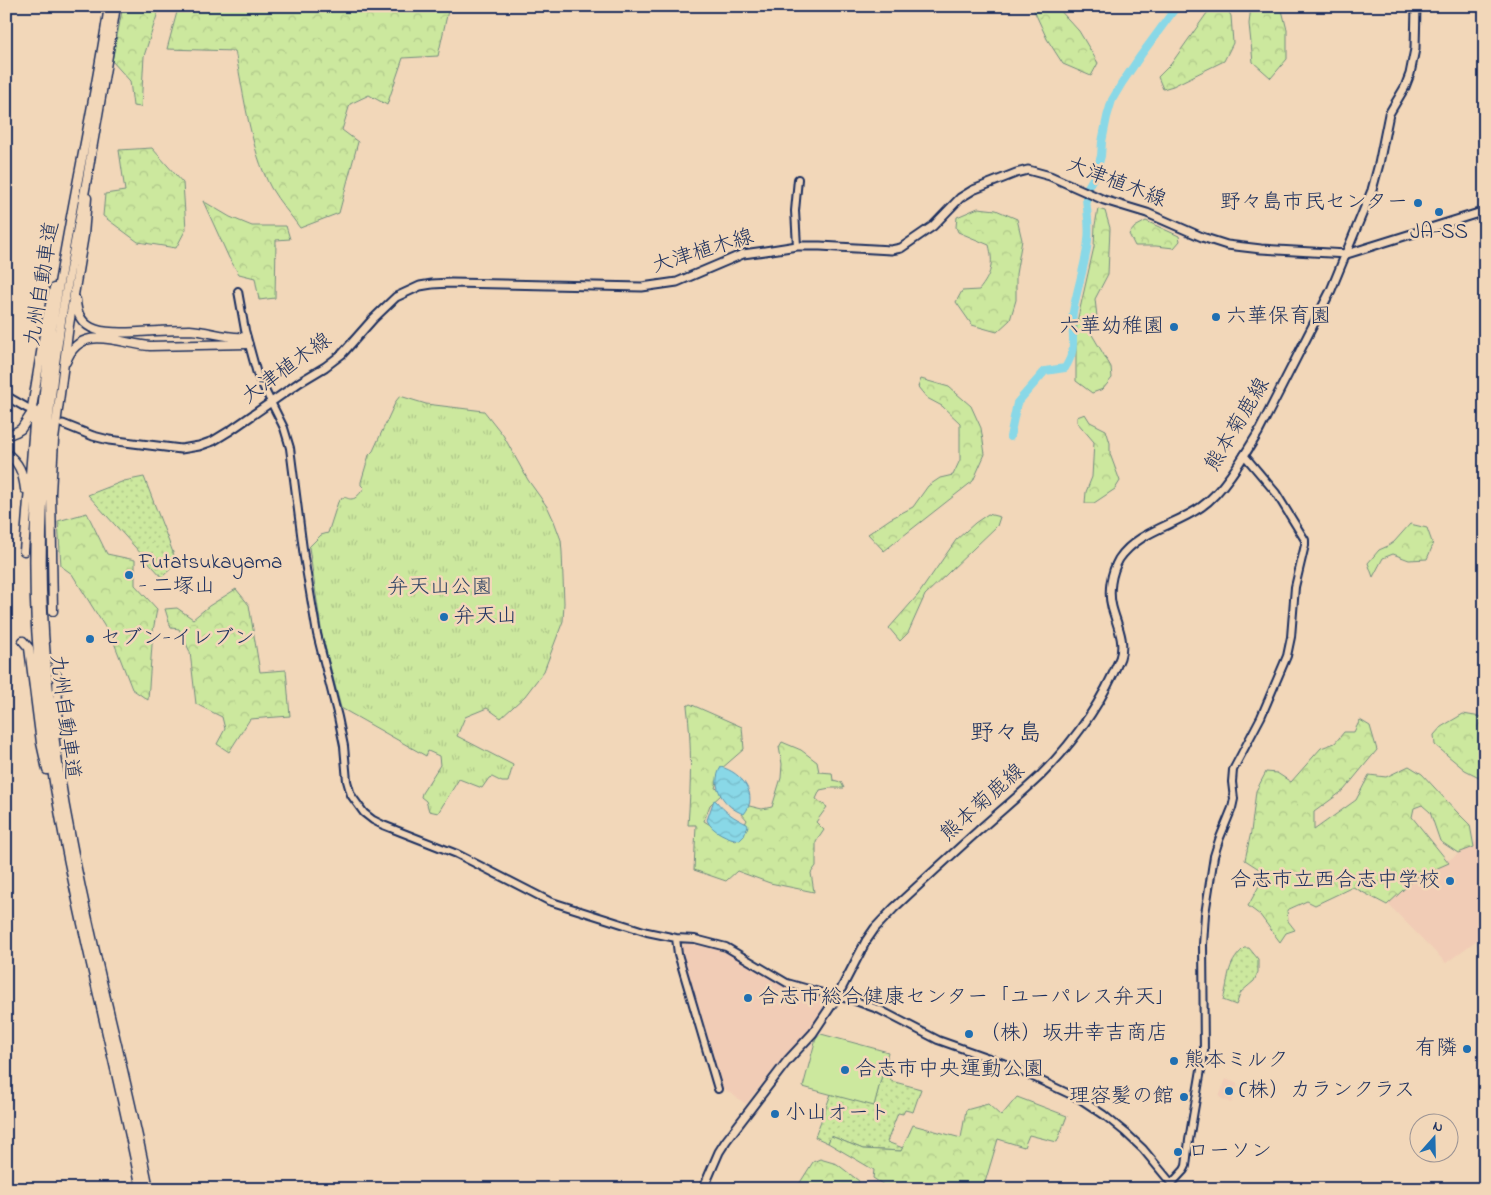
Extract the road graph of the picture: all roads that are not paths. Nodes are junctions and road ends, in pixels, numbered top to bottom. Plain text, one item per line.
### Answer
1 (109, 6) edge
2 (116, 6) edge
3 (1416, 6) edge
4 (91, 157) junction
5 (798, 179) dead end
6 (73, 205) junction
7 (1485, 210) edge
8 (797, 246) junction
9 (1347, 254) junction
10 (78, 273) junction
11 (238, 290) dead end
12 (247, 340) junction
13 (37, 379) junction
14 (6, 396) edge
15 (59, 401) junction
16 (270, 402) junction
17 (27, 408) dead end
18 (63, 424) dead end
19 (6, 436) edge
20 (6, 453) edge
21 (1244, 456) junction
22 (28, 506) junction
23 (24, 551) dead end
24 (53, 611) dead end
25 (23, 641) dead end
26 (57, 676) dead end
27 (67, 816) junction
28 (70, 866) junction
29 (676, 938) junction
30 (837, 997) junction
31 (718, 1089) dead end
32 (1174, 1186) edge
33 (142, 1189) edge
34 (149, 1189) edge
35 (703, 1189) edge

1 - 6 highway, 九州自動車道
2 - 4 highway, 九州自動車道
3 - 9 main road, 熊本菊鹿線
4 - 10 highway
4 - 27 highway, 九州自動車道
5 - 8 street
6 - 13 highway
6 - 28 highway, 九州自動車道
7 - 9 main road, 大津植木線
8 - 9 main road, 大津植木線
8 - 16 main road, 大津植木線
9 - 21 main road, 熊本菊鹿線
10 - 12 highway
10 - 15 highway
11 - 12 street
12 - 15 highway
12 - 16 street
13 - 19 highway
13 - 22 highway
14 - 17 main road
15 - 24 highway
16 - 18 main road, 大津植木線
16 - 29 street
20 - 22 highway
21 - 30 main road, 熊本菊鹿線
21 - 32 street
22 - 23 highway
25 - 28 highway
26 - 27 highway
27 - 34 highway, 九州自動車道
28 - 33 highway, 九州自動車道
29 - 30 street
29 - 31 street
30 - 32 street
30 - 35 main road, 熊本菊鹿線

